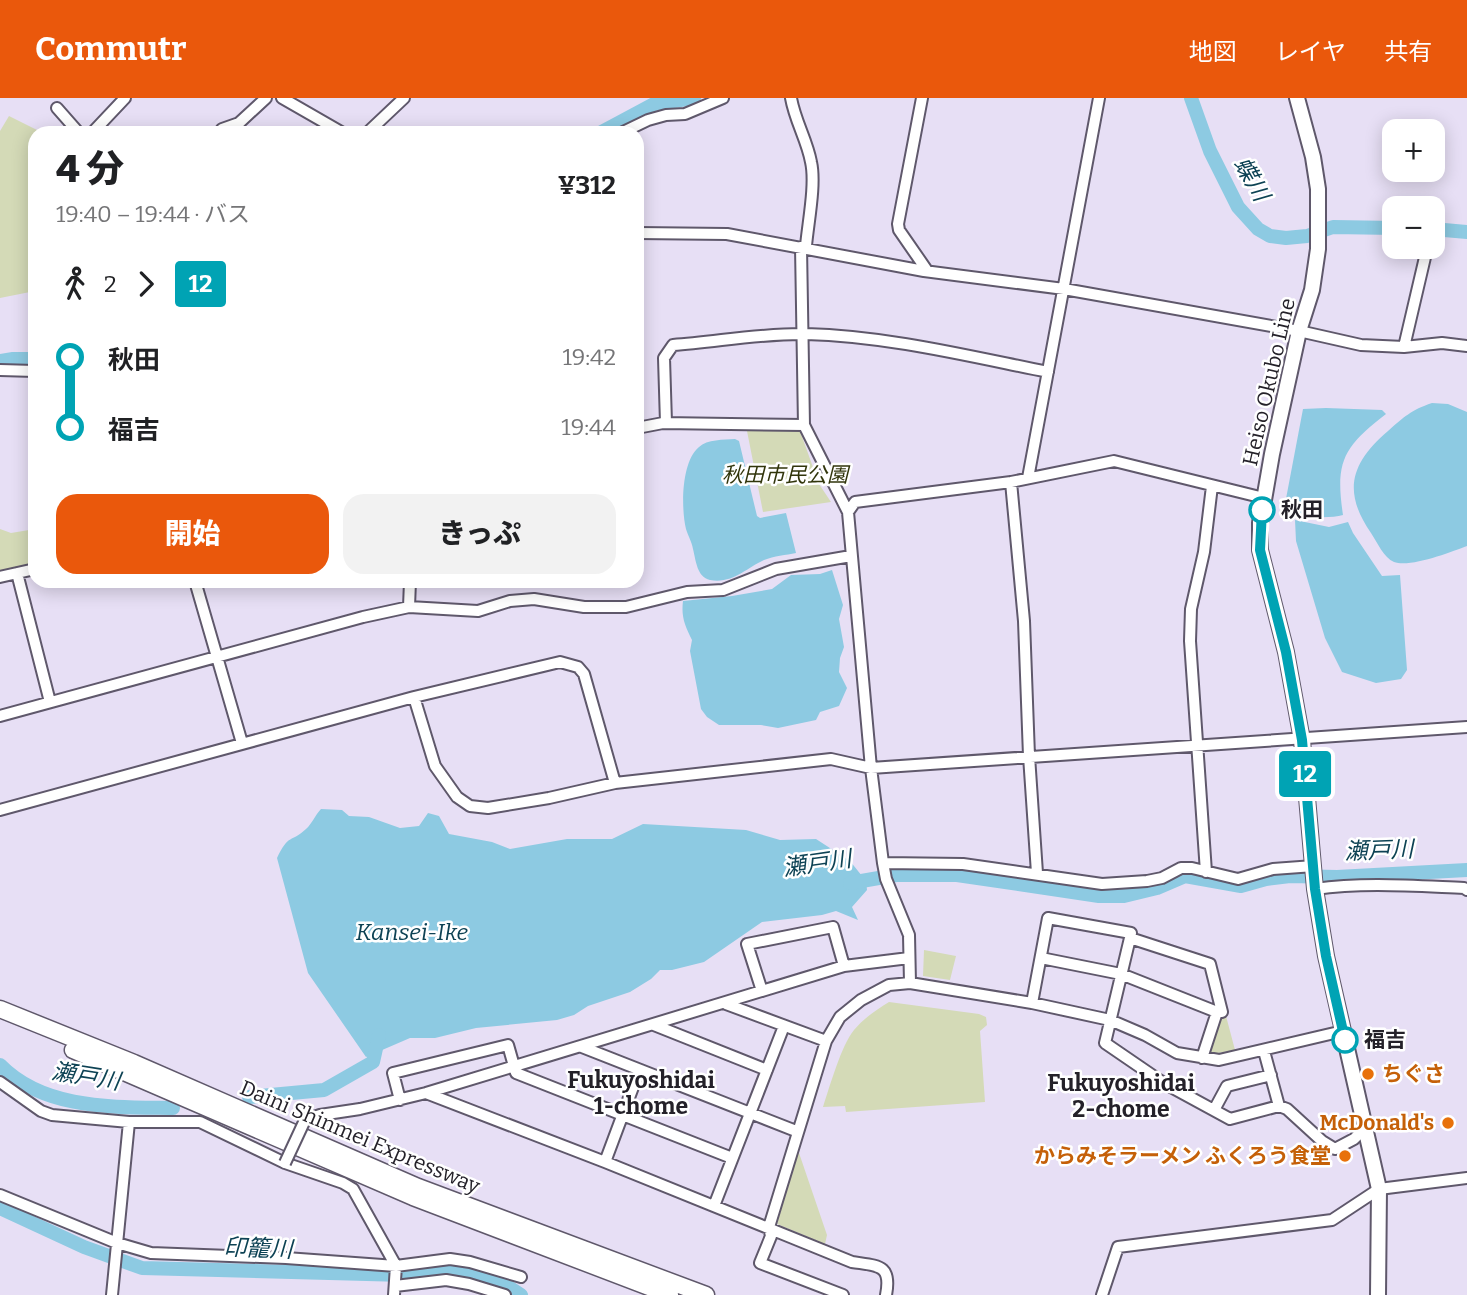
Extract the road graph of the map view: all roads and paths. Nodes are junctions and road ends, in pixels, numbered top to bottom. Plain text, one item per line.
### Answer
1 (125, 98) edge
2 (266, 98) edge
3 (282, 98) edge
4 (404, 98) edge
5 (723, 98) edge
6 (791, 98) edge
7 (922, 98) edge
8 (1099, 98) edge
9 (1300, 99) edge
10 (57, 108) dead end
11 (73, 126) edge
12 (99, 126) edge
13 (232, 126) edge
14 (331, 126) edge
15 (374, 126) edge
16 (636, 126) edge
17 (644, 233) edge
18 (801, 247) junction
19 (1425, 259) edge
20 (926, 270) junction
21 (1063, 289) junction
22 (1299, 331) junction
23 (803, 334) junction
24 (1467, 346) edge
25 (1404, 347) junction
26 (0, 370) edge
27 (28, 371) edge
28 (1048, 372) junction
29 (666, 423) junction
30 (804, 425) junction
31 (644, 427) edge
32 (1028, 478) junction
33 (1011, 482) junction
34 (1212, 486) junction
35 (1264, 498) junction
36 (848, 513) junction
37 (851, 556) junction
38 (28, 571) edge
39 (17, 573) junction
40 (0, 577) edge
41 (197, 588) edge
42 (410, 588) edge
43 (409, 607) junction
44 (218, 657) junction
45 (414, 697) junction
46 (50, 702) junction
47 (0, 716) edge
48 (1467, 727) edge
49 (1302, 740) junction
50 (242, 743) junction
51 (1198, 744) junction
52 (1028, 756) junction
53 (870, 768) junction
54 (615, 783) junction
55 (0, 810) edge
56 (883, 863) junction
57 (1206, 872) junction
58 (1037, 873) junction
59 (1315, 876) junction
60 (1467, 890) edge
61 (1130, 938) junction
62 (909, 958) junction
63 (1041, 958) junction
64 (844, 966) junction
65 (1121, 974) junction
66 (910, 983) junction
67 (762, 991) junction
68 (726, 1003) junction
69 (1032, 1003) junction
70 (0, 1009) edge
71 (1217, 1012) junction
72 (0, 1020) edge
73 (1110, 1020) junction
74 (654, 1025) junction
75 (784, 1026) junction
76 (1343, 1031) junction
77 (826, 1041) junction
78 (582, 1047) junction
79 (1264, 1051) junction
80 (1202, 1058) junction
81 (515, 1067) junction
82 (766, 1070) junction
83 (639, 1071) junction
84 (1271, 1075) junction
85 (0, 1082) edge
86 (426, 1093) junction
87 (400, 1100) junction
88 (1279, 1106) junction
89 (1214, 1110) junction
90 (622, 1115) junction
91 (749, 1115) junction
92 (129, 1122) junction
93 (1365, 1128) junction
94 (796, 1131) junction
95 (732, 1158) junction
96 (605, 1162) junction
97 (285, 1163) junction
98 (1467, 1178) edge
99 (1379, 1189) junction
100 (0, 1195) edge
101 (714, 1206) junction
102 (769, 1227) junction
103 (117, 1244) junction
104 (397, 1266) junction
105 (521, 1277) dead end
106 (395, 1290) edge
107 (112, 1295) edge
108 (505, 1295) edge
109 (670, 1295) edge
110 (706, 1295) edge
111 (843, 1295) edge
112 (886, 1295) edge
113 (1102, 1295) edge
114 (1378, 1295) edge

1 - 12 street
2 - 13 street
3 - 14 street
4 - 15 street
5 - 16 street
6 - 18 street
7 - 20 street
8 - 21 street
9 - 22 main road, Heiso Okubo Line
10 - 11 street
17 - 18 street
18 - 20 street
18 - 23 street
19 - 25 street
20 - 21 street
21 - 22 street
21 - 28 street
22 - 25 street
22 - 35 main road, Heiso Okubo Line
23 - 28 street
23 - 29 street
23 - 30 street
24 - 25 street
26 - 27 street
28 - 32 street
29 - 30 street
29 - 31 street
30 - 36 street
32 - 33 street
32 - 34 street
33 - 36 street
33 - 52 street
34 - 35 street
34 - 51 street
35 - 49 main road, Heiso Okubo Line
36 - 37 street
37 - 43 street
37 - 53 street
38 - 39 street
39 - 40 street
39 - 46 street
41 - 44 street
42 - 43 street
43 - 44 street
44 - 46 street
44 - 50 street
45 - 50 street
45 - 54 street
45 - 54 street
46 - 47 street
48 - 49 street
49 - 51 street
49 - 59 main road, Heiso Okubo Line
50 - 55 street
51 - 52 street
51 - 57 street
52 - 53 street
52 - 58 street
53 - 54 street
53 - 56 street
56 - 58 street
56 - 62 street
57 - 58 street
57 - 59 street
59 - 60 street
59 - 76 main road, Heiso Okubo Line
61 - 63 street
61 - 65 street
61 - 71 street
62 - 64 street
62 - 66 street
63 - 65 street
63 - 69 street
64 - 67 street
64 - 67 street
65 - 71 street
65 - 73 street
66 - 69 street
66 - 77 street
67 - 68 street
68 - 74 street
68 - 75 street
69 - 73 street
70 - 110 highway, Daini Shinmei Expressway
71 - 80 street
72 - 109 highway, Daini Shinmei Expressway
73 - 80 street
73 - 89 street
74 - 78 street
74 - 82 street
75 - 77 street
75 - 82 street
76 - 79 street
76 - 93 main road, Heiso Okubo Line
77 - 94 street
78 - 81 street
78 - 83 street
79 - 80 street
79 - 84 street
81 - 86 street
81 - 87 street
81 - 90 street
82 - 91 street
83 - 90 street
83 - 91 street
84 - 88 street
84 - 89 street
85 - 92 street
86 - 87 street
86 - 96 street
87 - 97 street, bridge
88 - 89 street
88 - 93 street
90 - 95 street
90 - 96 street
91 - 94 street
91 - 95 street
92 - 97 street
92 - 103 street
93 - 99 main road, Heiso Okubo Line
94 - 102 street
95 - 101 street
96 - 101 street
97 - 104 street
98 - 99 street
99 - 113 street
99 - 114 main road, Heiso Okubo Line
100 - 103 street
101 - 102 street
102 - 111 street
102 - 112 street
103 - 104 street
103 - 107 street
104 - 105 street
104 - 106 street
106 - 108 street

